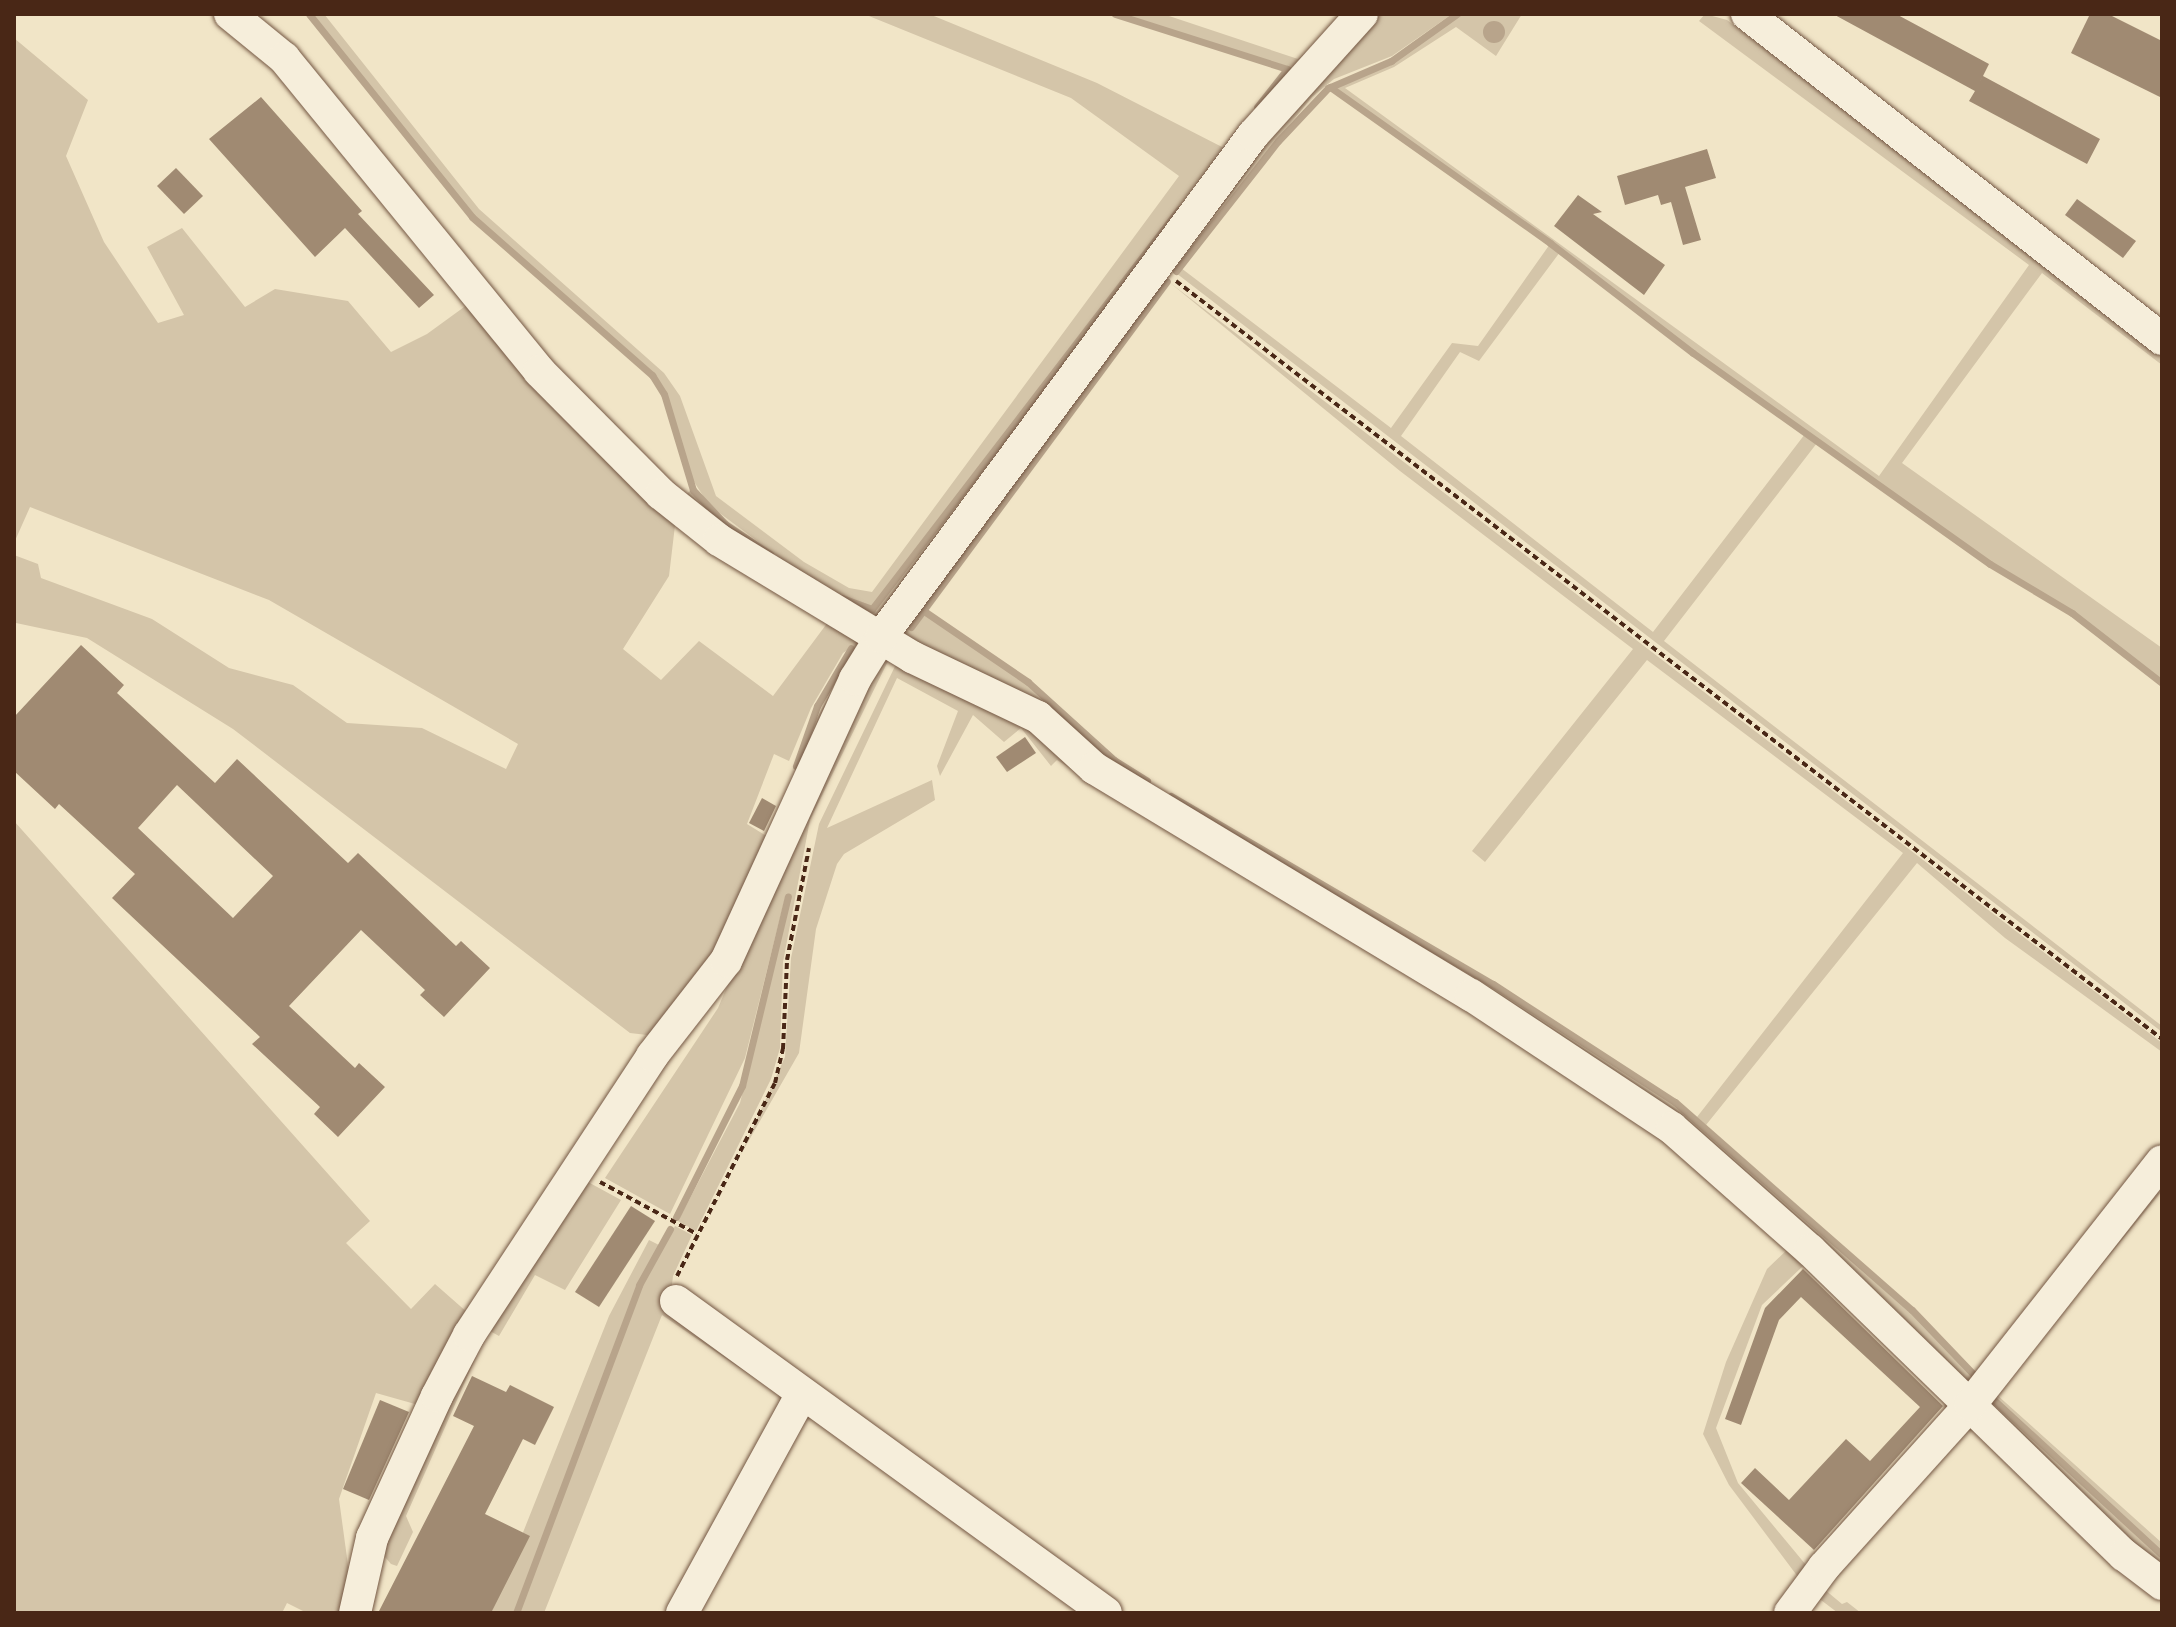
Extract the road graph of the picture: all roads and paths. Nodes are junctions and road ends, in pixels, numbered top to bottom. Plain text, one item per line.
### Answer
1 (230, 14) edge
2 (1362, 14) edge
3 (1747, 14) edge
4 (1156, 265) junction
5 (2162, 339) edge
6 (881, 637) junction
7 (812, 835) dead end
8 (2162, 1039) edge
9 (2162, 1161) edge
10 (580, 1170) junction
11 (697, 1234) junction
12 (676, 1301) joint
13 (802, 1394) junction
14 (1970, 1405) junction
15 (2162, 1584) edge
16 (355, 1613) edge
17 (682, 1613) edge
18 (1106, 1613) edge
19 (1790, 1613) edge

1 - 6 street
2 - 4 street
3 - 5 street
4 - 6 street
4 - 8 path
6 - 10 street
6 - 14 street
7 - 11 path
9 - 14 street
10 - 11 path
10 - 16 street
11 - 12 path
12 - 13 street
13 - 17 street
13 - 18 street
14 - 15 street
14 - 19 street

